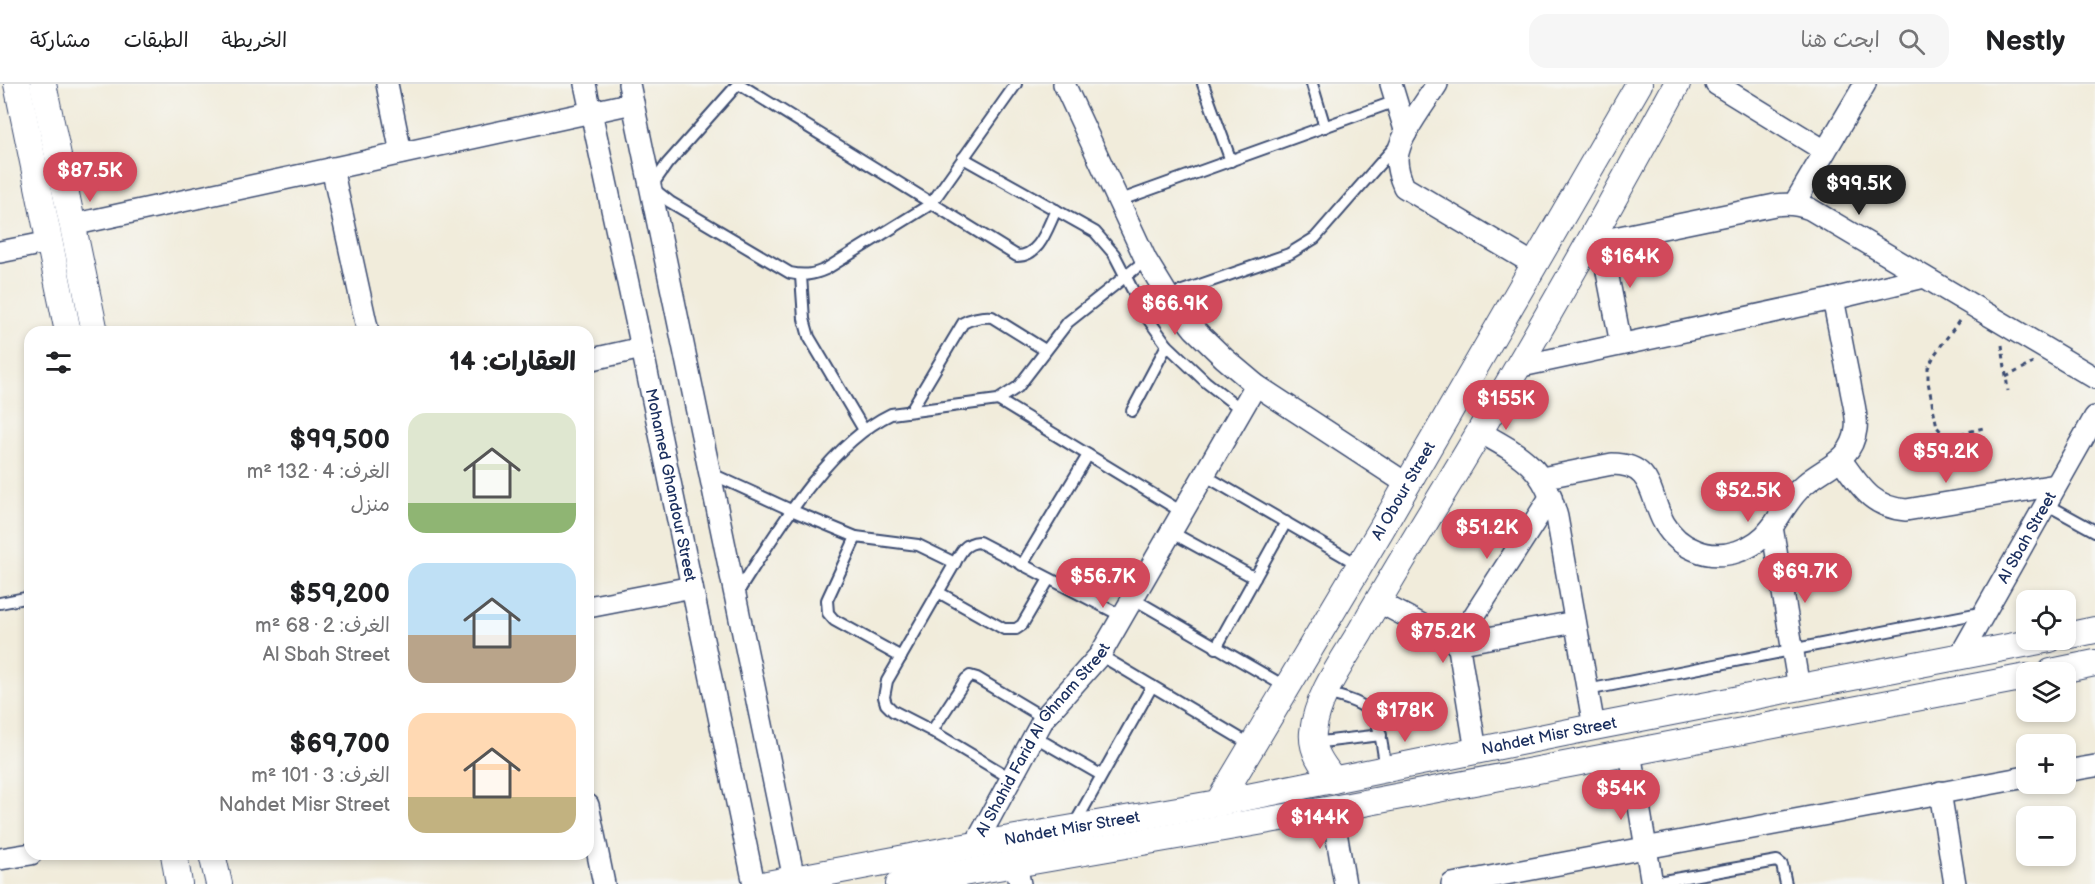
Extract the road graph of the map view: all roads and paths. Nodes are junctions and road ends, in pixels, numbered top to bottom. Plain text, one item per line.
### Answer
1 (17, 84) edge
2 (43, 84) edge
3 (387, 84) edge
4 (585, 84) edge
5 (738, 84) edge
6 (1016, 84) edge
7 (1064, 84) edge
8 (1203, 84) edge
9 (1311, 84) edge
10 (1437, 84) edge
11 (1639, 84) edge
12 (1677, 84) edge
13 (1716, 84) edge
14 (1864, 84) edge
15 (1394, 93) edge
16 (631, 94) edge
17 (591, 112) junction
18 (1325, 127) junction
19 (1406, 133) junction
20 (1825, 151) junction
21 (401, 153) junction
22 (963, 158) junction
23 (1231, 161) junction
24 (332, 168) junction
25 (651, 187) junction
26 (1118, 201) junction
27 (931, 204) junction
28 (1794, 204) junction
29 (1056, 210) junction
30 (72, 225) junction
31 (50, 242) junction
32 (1595, 242) junction
33 (0, 252) edge
34 (1146, 260) junction
35 (1534, 265) junction
36 (801, 276) junction
37 (1126, 276) junction
38 (1924, 277) junction
39 (1168, 296) junction
40 (1833, 299) junction
41 (1971, 304) junction
42 (1999, 321) junction
43 (67, 326) edge
44 (94, 326) edge
45 (367, 326) edge
46 (1621, 344) junction
47 (1167, 345) junction
48 (642, 348) junction
49 (1045, 350) junction
50 (2053, 353) junction
51 (594, 359) edge
52 (1517, 367) junction
53 (2006, 377) junction
54 (2095, 378) edge
55 (1256, 385) junction
56 (2008, 391) dead end
57 (998, 400) junction
58 (911, 410) junction
59 (1242, 410) junction
60 (1132, 411) dead end
61 (2095, 417) edge
62 (1987, 427) dead end
63 (864, 430) junction
64 (1480, 432) junction
65 (1088, 455) junction
66 (1841, 460) junction
67 (710, 472) junction
68 (1204, 474) junction
69 (1407, 484) junction
70 (2056, 485) junction
71 (1546, 487) junction
72 (2046, 504) junction
73 (791, 510) junction
74 (1182, 512) junction
75 (1286, 522) junction
76 (1772, 527) junction
77 (1382, 528) junction
78 (2094, 528) edge
79 (1171, 532) junction
80 (856, 537) junction
81 (1411, 544) junction
82 (955, 563) junction
83 (1022, 565) junction
84 (1359, 565) junction
85 (1255, 578) junction
86 (1049, 579) junction
87 (692, 587) junction
88 (938, 592) junction
89 (735, 595) junction
90 (24, 598) edge
91 (1132, 598) junction
92 (1377, 601) junction
93 (0, 603) edge
94 (594, 606) edge
95 (1985, 612) junction
96 (1122, 616) junction
97 (1575, 622) junction
98 (2095, 630) edge
99 (2076, 634) edge
100 (1456, 644) junction
101 (2016, 645) edge
102 (1216, 648) junction
103 (1793, 650) junction
104 (1100, 654) junction
105 (1960, 656) junction
106 (901, 657) junction
107 (2095, 663) edge
108 (2076, 667) edge
109 (2016, 679) edge
110 (1152, 686) junction
111 (1286, 687) junction
112 (1799, 688) junction
113 (1587, 690) junction
114 (1325, 693) junction
115 (1594, 727) junction
116 (1040, 728) junction
117 (932, 731) junction
118 (1381, 735) junction
119 (1313, 743) junction
120 (1253, 746) junction
121 (1476, 751) junction
122 (1630, 752) junction
123 (2095, 766) edge
124 (1386, 769) junction
125 (2076, 769) edge
126 (1101, 775) junction
127 (1012, 779) junction
128 (2016, 779) edge
129 (1334, 780) junction
130 (1940, 792) junction
131 (1218, 804) junction
132 (1332, 808) junction
133 (1071, 830) junction
134 (594, 835) edge
135 (975, 845) junction
136 (1646, 847) junction
137 (24, 855) edge
138 (0, 859) edge
139 (175, 860) edge
140 (213, 860) edge
141 (1018, 874) edge
142 (795, 879) junction
143 (1652, 883) edge
144 (179, 884) edge
145 (219, 884) edge
146 (604, 884) edge
147 (754, 884) edge
148 (767, 884) edge
149 (899, 884) edge
150 (1345, 884) edge
151 (1452, 884) edge
152 (1786, 884) edge
153 (1954, 884) edge

1 - 31 street
2 - 30 street
3 - 21 street
4 - 17 street, Mohamed Ghandour Street
5 - 25 lane
5 - 27 lane
6 - 22 lane
7 - 26 street
8 - 23 lane
9 - 18 lane
10 - 19 street
11 - 35 street, Al Obour Street
12 - 32 street, Al Obour Street
13 - 20 street
14 - 20 street
15 - 18 lane
15 - 19 street
16 - 17 street
16 - 25 street
17 - 21 street
17 - 48 street, Mohamed Ghandour Street
18 - 23 lane
19 - 35 street
19 - 39 lane
20 - 28 street
21 - 24 street
22 - 27 lane
22 - 29 lane
23 - 26 lane
24 - 30 street
24 - 45 street
25 - 36 lane
25 - 67 street
26 - 34 street
27 - 29 lane
27 - 36 lane
28 - 32 street
28 - 38 street
29 - 37 lane
30 - 44 street
31 - 33 street
31 - 43 street
32 - 46 street
32 - 52 street, Al Obour Street
34 - 37 lane
34 - 39 street
35 - 69 street, Al Obour Street
36 - 63 lane
37 - 47 lane
37 - 49 lane
38 - 40 street
38 - 41 street
39 - 55 street
40 - 46 street
40 - 66 street
41 - 42 street
41 - 62 path
42 - 50 street
42 - 53 path
46 - 52 street
47 - 59 lane
47 - 60 lane
48 - 51 street
48 - 87 street, Mohamed Ghandour Street
49 - 57 lane
49 - 58 lane
50 - 53 path
50 - 54 street
52 - 64 street, Al Obour Street
53 - 56 path
55 - 59 street, Al Shahid Farid Al Ghnam Street
55 - 69 street
57 - 58 lane
57 - 65 lane
58 - 63 lane
59 - 68 street, Al Shahid Farid Al Ghnam Street
61 - 70 street, Al Sbah Street
63 - 73 lane
64 - 71 street
64 - 81 street, Al Obour Street
65 - 74 lane
65 - 83 lane
66 - 70 street
66 - 76 street
67 - 73 lane
67 - 89 street
68 - 74 street, Al Shahid Farid Al Ghnam Street
68 - 75 lane
69 - 77 street, Al Obour Street
70 - 72 street, Al Sbah Street
71 - 76 street
71 - 97 street
71 - 100 street
72 - 78 lane
72 - 95 street, Al Sbah Street
73 - 80 lane
73 - 89 lane
74 - 79 street, Al Shahid Farid Al Ghnam Street
75 - 84 lane
75 - 85 lane
76 - 103 street
77 - 81 street
77 - 84 street, Al Obour Street
79 - 85 lane
79 - 91 street, Al Shahid Farid Al Ghnam Street
80 - 82 lane
80 - 106 lane
81 - 92 street, Al Obour Street
82 - 83 lane
82 - 88 lane
83 - 86 lane
84 - 111 street, Al Obour Street
85 - 102 lane
86 - 88 lane
86 - 96 lane
87 - 94 street
87 - 147 street, Mohamed Ghandour Street
88 - 106 lane
89 - 142 street
90 - 93 lane
91 - 96 street, Al Shahid Farid Al Ghnam Street
91 - 102 lane
92 - 100 street
92 - 114 street, Al Obour Street
95 - 103 lane
95 - 105 street, Al Sbah Street
96 - 104 street, Al Shahid Farid Al Ghnam Street
97 - 100 street
97 - 113 street
98 - 99 street
100 - 121 street
101 - 105 street, Nahdet Misr Street
102 - 111 lane
103 - 112 street
103 - 113 lane
104 - 110 lane
104 - 116 street, Al Shahid Farid Al Ghnam Street
105 - 112 street, Nahdet Misr Street
106 - 117 lane
107 - 108 street
109 - 122 street, Nahdet Misr Street
110 - 120 lane
110 - 126 lane
111 - 120 street, Al Obour Street
112 - 115 street, Nahdet Misr Street
113 - 115 street
114 - 118 lane
114 - 119 street, Al Obour Street
115 - 121 street, Nahdet Misr Street
116 - 117 lane
116 - 126 lane
116 - 127 street, Al Shahid Farid Al Ghnam Street
117 - 127 lane
118 - 119 lane
118 - 124 lane
119 - 129 street
120 - 131 street, Al Obour Street
121 - 124 street, Nahdet Misr Street
122 - 132 street, Nahdet Misr Street
122 - 136 street
123 - 125 street
124 - 129 street, Nahdet Misr Street
126 - 133 lane
127 - 135 street, Al Shahid Farid Al Ghnam Street
128 - 130 street
129 - 131 street, Nahdet Misr Street
130 - 136 street
130 - 153 street
131 - 133 street, Nahdet Misr Street
132 - 141 street, Nahdet Misr Street
132 - 150 street
133 - 135 street, Nahdet Misr Street
134 - 146 street
135 - 142 street, Nahdet Misr Street
136 - 143 street
136 - 151 street
137 - 138 street
139 - 144 street
140 - 145 street
141 - 149 street, Nahdet Misr Street
142 - 148 street, Nahdet Misr Street
143 - 152 lane

